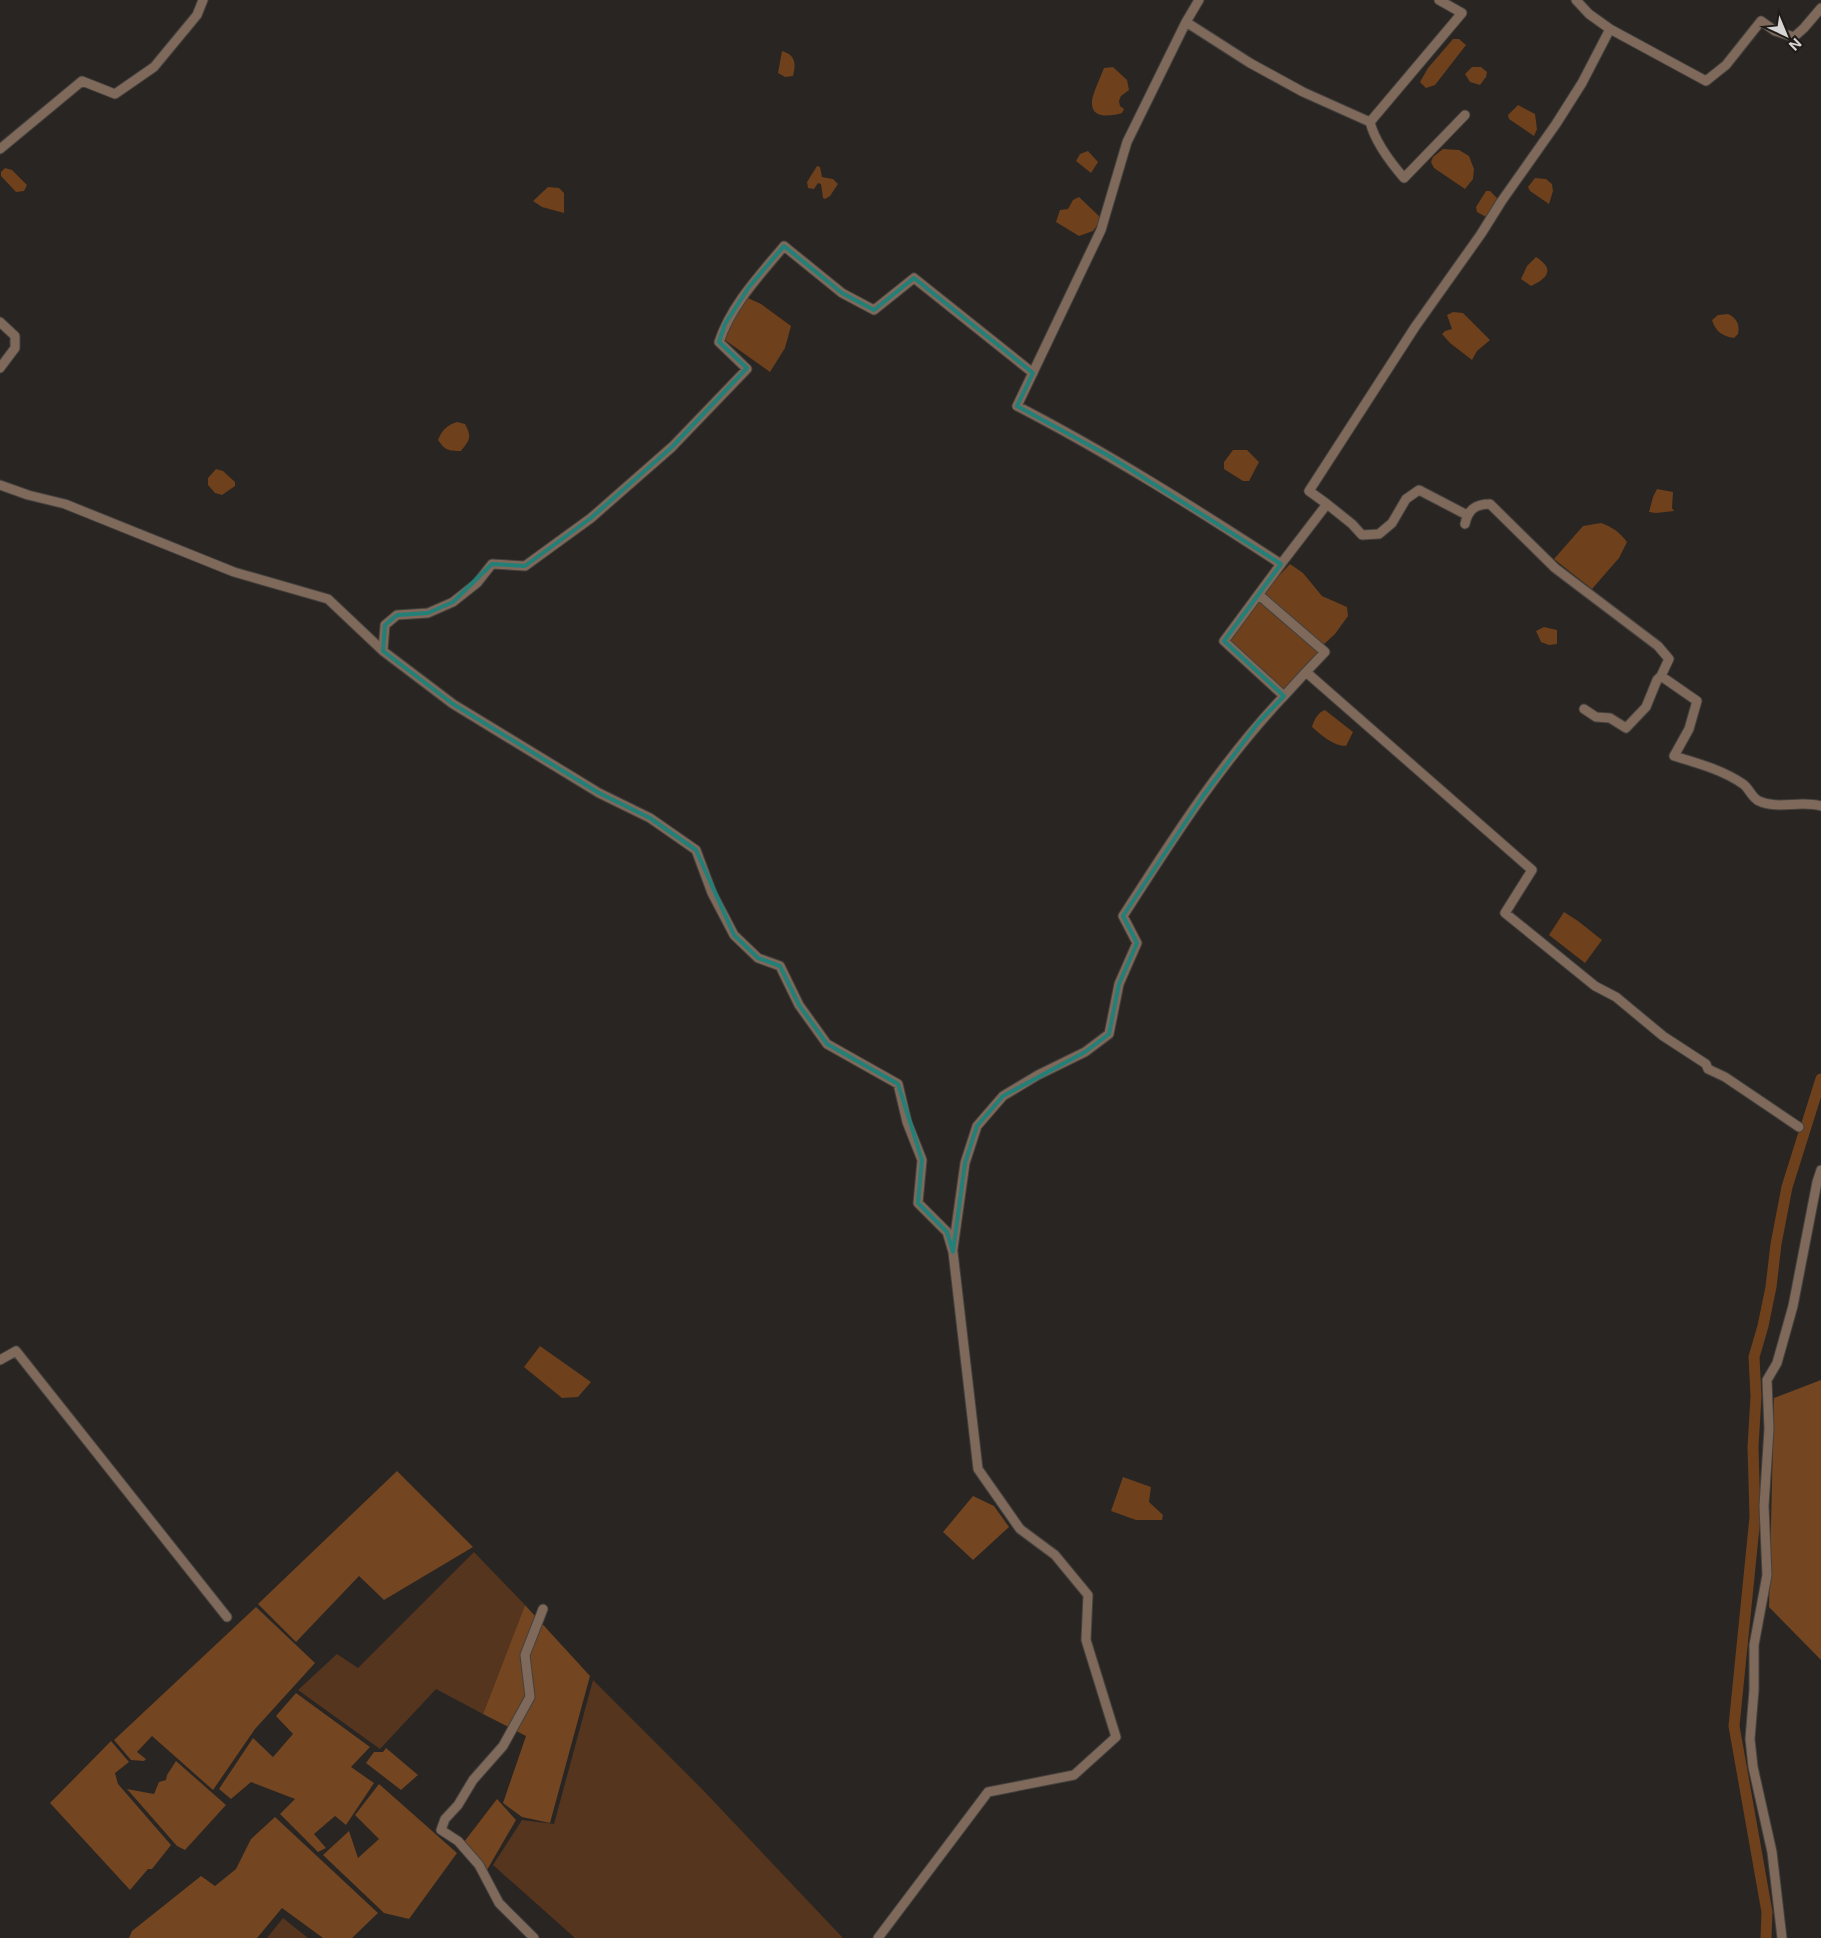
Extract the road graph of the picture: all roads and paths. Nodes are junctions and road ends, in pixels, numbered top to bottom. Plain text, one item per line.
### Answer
1 (204, 0) edge
2 (1200, 0) edge
3 (1439, 0) edge
4 (1576, 0) edge
5 (1821, 8) edge
6 (1186, 22) junction
7 (1610, 29) junction
8 (1465, 115) dead end
9 (1370, 122) junction
10 (0, 149) edge
11 (0, 322) edge
12 (0, 368) edge
13 (1033, 373) junction
14 (0, 485) edge
15 (1327, 504) junction
16 (1281, 564) junction
17 (1259, 595) junction
18 (383, 651) junction
19 (1306, 672) junction
20 (1661, 676) junction
21 (1284, 696) junction
22 (1584, 709) dead end
23 (1821, 806) edge
24 (1799, 1127) dead end
25 (1821, 1170) edge
26 (953, 1252) junction
27 (0, 1360) edge
28 (543, 1609) dead end
29 (228, 1617) dead end
30 (534, 1938) edge
31 (878, 1938) edge
32 (1782, 1938) edge

1 - 10 street
2 - 6 street
3 - 9 street
4 - 7 street
5 - 7 street
6 - 9 street
6 - 13 street
7 - 15 street
8 - 9 street
11 - 12 street
13 - 16 street
13 - 18 street
14 - 18 street
15 - 16 street
15 - 20 street
16 - 17 street
17 - 19 street
17 - 21 street
18 - 26 street
19 - 21 street
19 - 24 street
20 - 22 street
20 - 23 street
21 - 26 street
25 - 32 street
26 - 31 street
27 - 29 street
28 - 30 street

